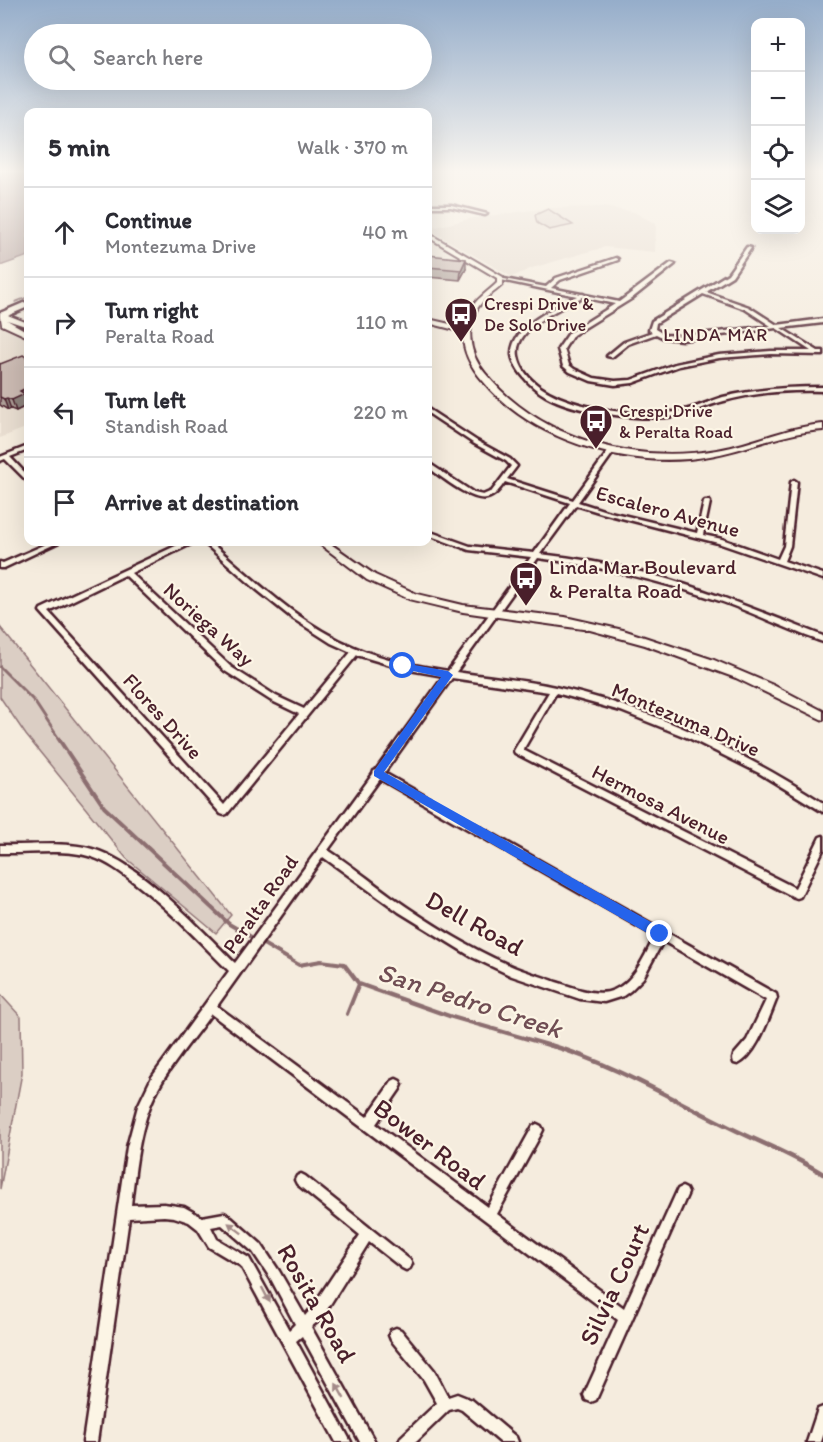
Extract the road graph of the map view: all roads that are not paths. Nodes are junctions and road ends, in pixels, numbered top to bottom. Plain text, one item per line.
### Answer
1 (432, 237) edge
2 (749, 248) dead end
3 (616, 259) dead end
4 (673, 264) dead end
5 (501, 279) junction
6 (547, 289) junction
7 (702, 292) junction
8 (583, 295) junction
9 (620, 304) junction
10 (24, 306) edge
11 (1, 315) edge
12 (823, 321) edge
13 (432, 322) edge
14 (24, 323) edge
15 (777, 327) junction
16 (466, 330) junction
17 (24, 333) edge
18 (655, 333) junction
19 (821, 354) edge
20 (610, 356) dead end
21 (823, 389) edge
22 (432, 413) edge
23 (823, 427) edge
24 (24, 450) edge
25 (612, 450) junction
26 (3, 458) edge
27 (432, 468) edge
28 (24, 476) edge
29 (504, 480) junction
30 (794, 482) dead end
31 (575, 502) junction
32 (707, 502) dead end
33 (432, 534) edge
34 (700, 535) junction
35 (47, 546) edge
36 (181, 546) edge
37 (211, 546) edge
38 (327, 546) edge
39 (537, 555) junction
40 (780, 561) junction
41 (0, 564) edge
42 (126, 572) junction
43 (823, 577) edge
44 (494, 611) junction
45 (823, 639) edge
46 (356, 651) junction
47 (448, 675) junction
48 (554, 690) junction
49 (305, 713) junction
50 (823, 716) edge
51 (377, 773) junction
52 (823, 808) edge
53 (823, 840) edge
54 (0, 849) edge
55 (322, 851) junction
56 (660, 934) junction
57 (236, 971) junction
58 (210, 1007) junction
59 (738, 1059) dead end
60 (396, 1084) dead end
61 (368, 1126) junction
62 (537, 1130) dead end
63 (301, 1180) dead end
64 (682, 1193) dead end
65 (123, 1212) junction
66 (489, 1216) junction
67 (200, 1223) junction
68 (368, 1233) junction
69 (406, 1264) dead end
70 (624, 1316) junction
71 (304, 1326) junction
72 (396, 1335) dead end
73 (289, 1339) junction
74 (591, 1395) dead end
75 (445, 1405) junction
76 (823, 1413) edge
77 (90, 1442) edge
78 (344, 1442) edge
79 (368, 1442) edge
80 (405, 1442) edge
81 (511, 1442) edge
82 (813, 1442) edge

1 - 5 street
2 - 7 street
3 - 6 street
4 - 9 street
5 - 6 street
5 - 16 street
6 - 8 street
7 - 15 street
7 - 18 street
8 - 9 street
8 - 21 street
9 - 19 street
10 - 11 highway
11 - 14 street
11 - 17 street
12 - 15 street
13 - 16 street
15 - 18 street
15 - 19 street
16 - 25 street
18 - 20 street
22 - 29 street
23 - 25 street
24 - 26 street
25 - 31 street, Peralta Road
26 - 28 street
27 - 29 street
29 - 31 street, Escalero Avenue
30 - 40 street
31 - 34 street, Escalero Avenue
31 - 39 street, Peralta Road
32 - 34 street
33 - 39 street
34 - 40 street, Escalero Avenue
35 - 41 street
36 - 42 street, Flores Drive
37 - 46 street, Montezuma Drive
38 - 44 street
39 - 44 street, Peralta Road
39 - 45 street
40 - 43 street, Escalero Avenue
42 - 49 street, Noriega Way
42 - 49 street, Flores Drive
44 - 47 street, Peralta Road
44 - 50 street
46 - 47 street, Montezuma Drive
46 - 49 street, Flores Drive
47 - 48 street, Montezuma Drive
47 - 51 street, Peralta Road
48 - 52 street, Montezuma Drive
48 - 53 street, Hermosa Avenue
51 - 55 street, Peralta Road
51 - 56 street
54 - 57 street
55 - 56 street, Dell Road
55 - 57 street, Peralta Road
56 - 59 street
57 - 58 street, Peralta Road
58 - 61 street, Bower Road
58 - 65 street, Peralta Road
60 - 61 street
61 - 66 street, Bower Road
62 - 66 street
63 - 68 street
64 - 70 street, Silvia Court
65 - 67 street, Rosita Road
65 - 77 street, Peralta Road
66 - 70 street, Bower Road
71 -> 67 street, Rosita Road
67 -> 73 street, Rosita Road
68 - 69 street
68 - 71 street
70 - 74 street, Silvia Court
71 - 73 street
79 -> 71 street, Rosita Road
72 - 75 street
73 - 78 street, Rosita Road
75 - 80 street
75 - 81 street
76 - 82 street

